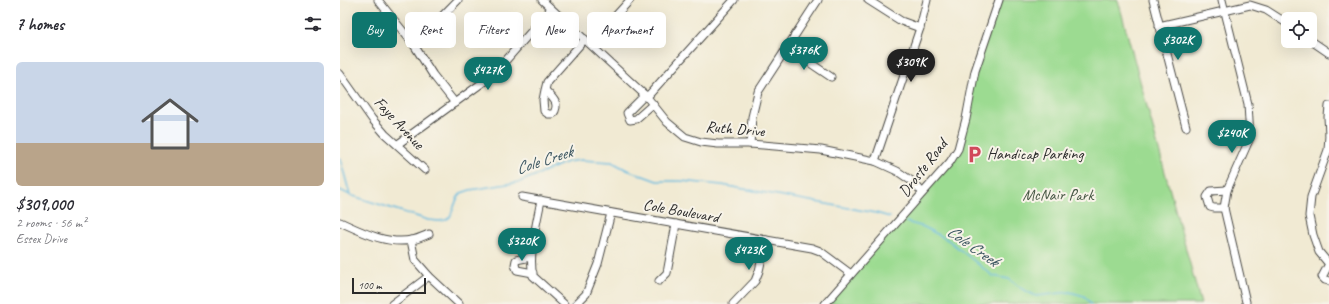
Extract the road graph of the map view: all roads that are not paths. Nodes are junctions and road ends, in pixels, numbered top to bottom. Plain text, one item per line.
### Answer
1 (378, 0) edge
2 (458, 0) edge
3 (542, 0) edge
4 (630, 0) edge
5 (734, 0) edge
6 (818, 0) edge
7 (868, 0) edge
8 (928, 0) edge
9 (999, 0) edge
10 (1153, 0) edge
11 (1222, 0) edge
12 (551, 9) junction
13 (1224, 10) junction
14 (446, 12) edge
15 (618, 12) edge
16 (1281, 19) edge
17 (1160, 26) junction
18 (920, 28) junction
19 (405, 34) edge
20 (587, 41) edge
21 (587, 43) edge
22 (1317, 45) edge
23 (416, 48) edge
24 (594, 48) edge
25 (788, 48) junction
26 (1329, 53) edge
27 (340, 74) edge
28 (831, 77) dead end
29 (545, 90) dead end
30 (646, 96) junction
31 (455, 103) junction
32 (653, 104) junction
33 (1329, 106) edge
34 (1186, 127) dead end
35 (1329, 134) edge
36 (398, 144) junction
37 (750, 144) junction
38 (875, 161) junction
39 (425, 170) dead end
40 (1227, 190) junction
41 (922, 192) junction
42 (522, 197) dead end
43 (541, 200) junction
44 (1224, 208) junction
45 (611, 213) junction
46 (340, 223) edge
47 (676, 224) junction
48 (430, 234) dead end
49 (411, 240) junction
50 (766, 240) junction
51 (532, 257) junction
52 (1329, 264) edge
53 (533, 273) junction
54 (851, 274) junction
55 (429, 276) junction
56 (659, 281) dead end
57 (1329, 281) edge
58 (1246, 302) dead end
59 (392, 304) edge
60 (459, 304) edge
61 (564, 304) edge
62 (576, 304) edge
63 (733, 304) edge
64 (825, 304) edge

1 - 19 street
2 - 14 street
3 - 12 street, Ruth Drive
4 - 15 street
5 - 30 street
6 - 25 street
7 - 18 street
8 - 18 street
9 - 41 street, Droste Road
10 - 17 street
11 - 13 street
12 - 20 street, Ruth Drive
12 - 31 street
13 - 16 street
13 - 17 street
13 - 40 street
17 - 34 street
18 - 38 street
21 - 29 street
22 - 26 street
23 - 31 street
24 - 30 street, Ruth Drive
25 - 28 street
25 - 37 street
27 - 36 street, Faye Avenue
30 - 32 street, Ruth Drive
30 - 32 street
31 - 36 street
32 - 37 street, Ruth Drive
33 - 35 street
35 - 52 street
36 - 39 street, Faye Avenue
37 - 38 street, Ruth Drive
38 - 41 street, Ruth Drive
40 - 44 street
40 - 44 street
41 - 54 street, Droste Road
42 - 43 street, Cole Boulevard
43 - 45 street, Cole Boulevard
43 - 51 street
44 - 58 street
45 - 47 street, Cole Boulevard
45 - 62 street
46 - 49 street
47 - 50 street, Cole Boulevard
47 - 56 street
48 - 49 street
49 - 55 street
50 - 54 street, Cole Boulevard
50 - 63 street
51 - 53 street
51 - 53 street
52 - 57 street
53 - 61 street
54 - 64 street, Droste Road
55 - 59 street
55 - 60 street

